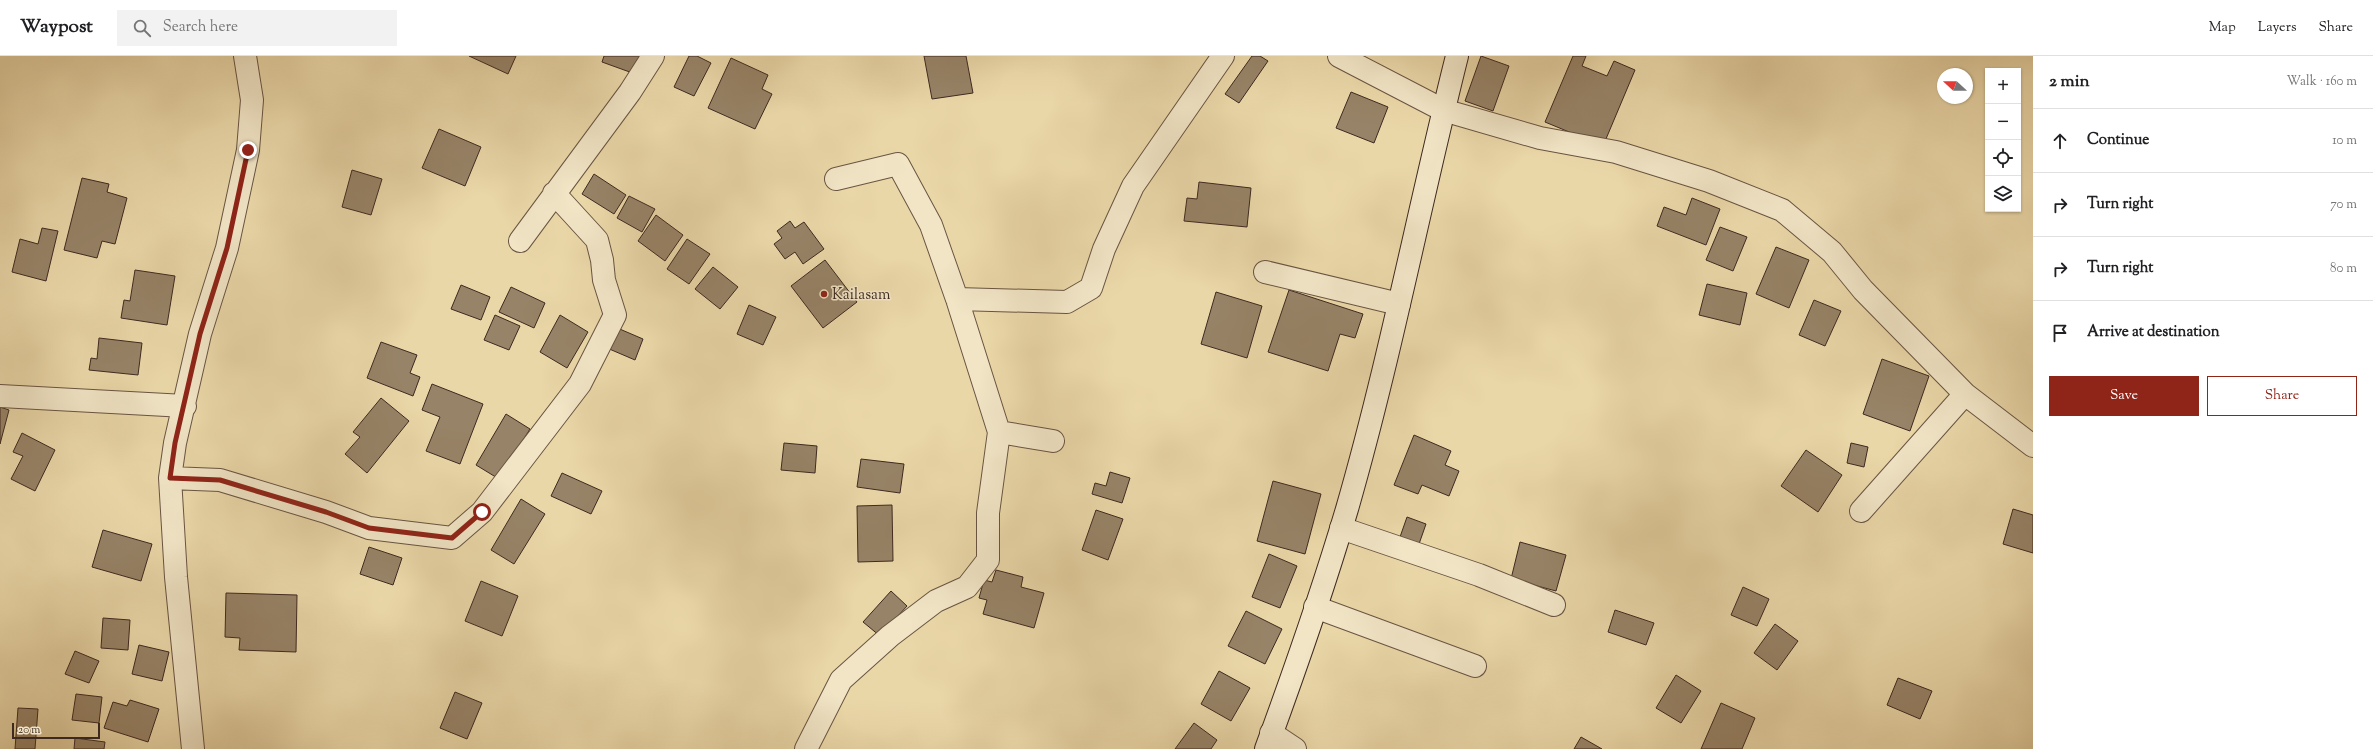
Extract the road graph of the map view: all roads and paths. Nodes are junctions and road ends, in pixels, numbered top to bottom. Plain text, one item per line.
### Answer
1 (245, 56) edge
2 (653, 56) edge
3 (1223, 56) edge
4 (1339, 56) edge
5 (1457, 56) edge
6 (1443, 110) junction
7 (836, 179) dead end
8 (554, 193) junction
9 (520, 240) dead end
10 (1265, 272) dead end
11 (957, 299) junction
12 (1399, 304) junction
13 (1965, 394) junction
14 (0, 396) edge
15 (185, 406) junction
16 (999, 432) junction
17 (1054, 441) dead end
18 (2033, 446) edge
19 (170, 478) junction
20 (1861, 511) dead end
21 (1340, 528) junction
22 (1554, 605) dead end
23 (1315, 607) junction
24 (1475, 666) dead end
25 (1268, 741) edge
26 (193, 749) edge
27 (806, 749) edge
28 (1295, 749) edge

1 - 15 street
2 - 8 street
3 - 11 street
4 - 6 street
5 - 6 street
6 - 12 street
6 - 13 street
7 - 11 street
8 - 9 street
8 - 19 street
10 - 12 street
11 - 16 street
12 - 21 street
13 - 18 street
13 - 20 street
14 - 15 street
15 - 19 street
16 - 17 street
16 - 27 street
19 - 26 street
21 - 22 street
21 - 23 street
23 - 24 street
23 - 25 street
25 - 28 street

